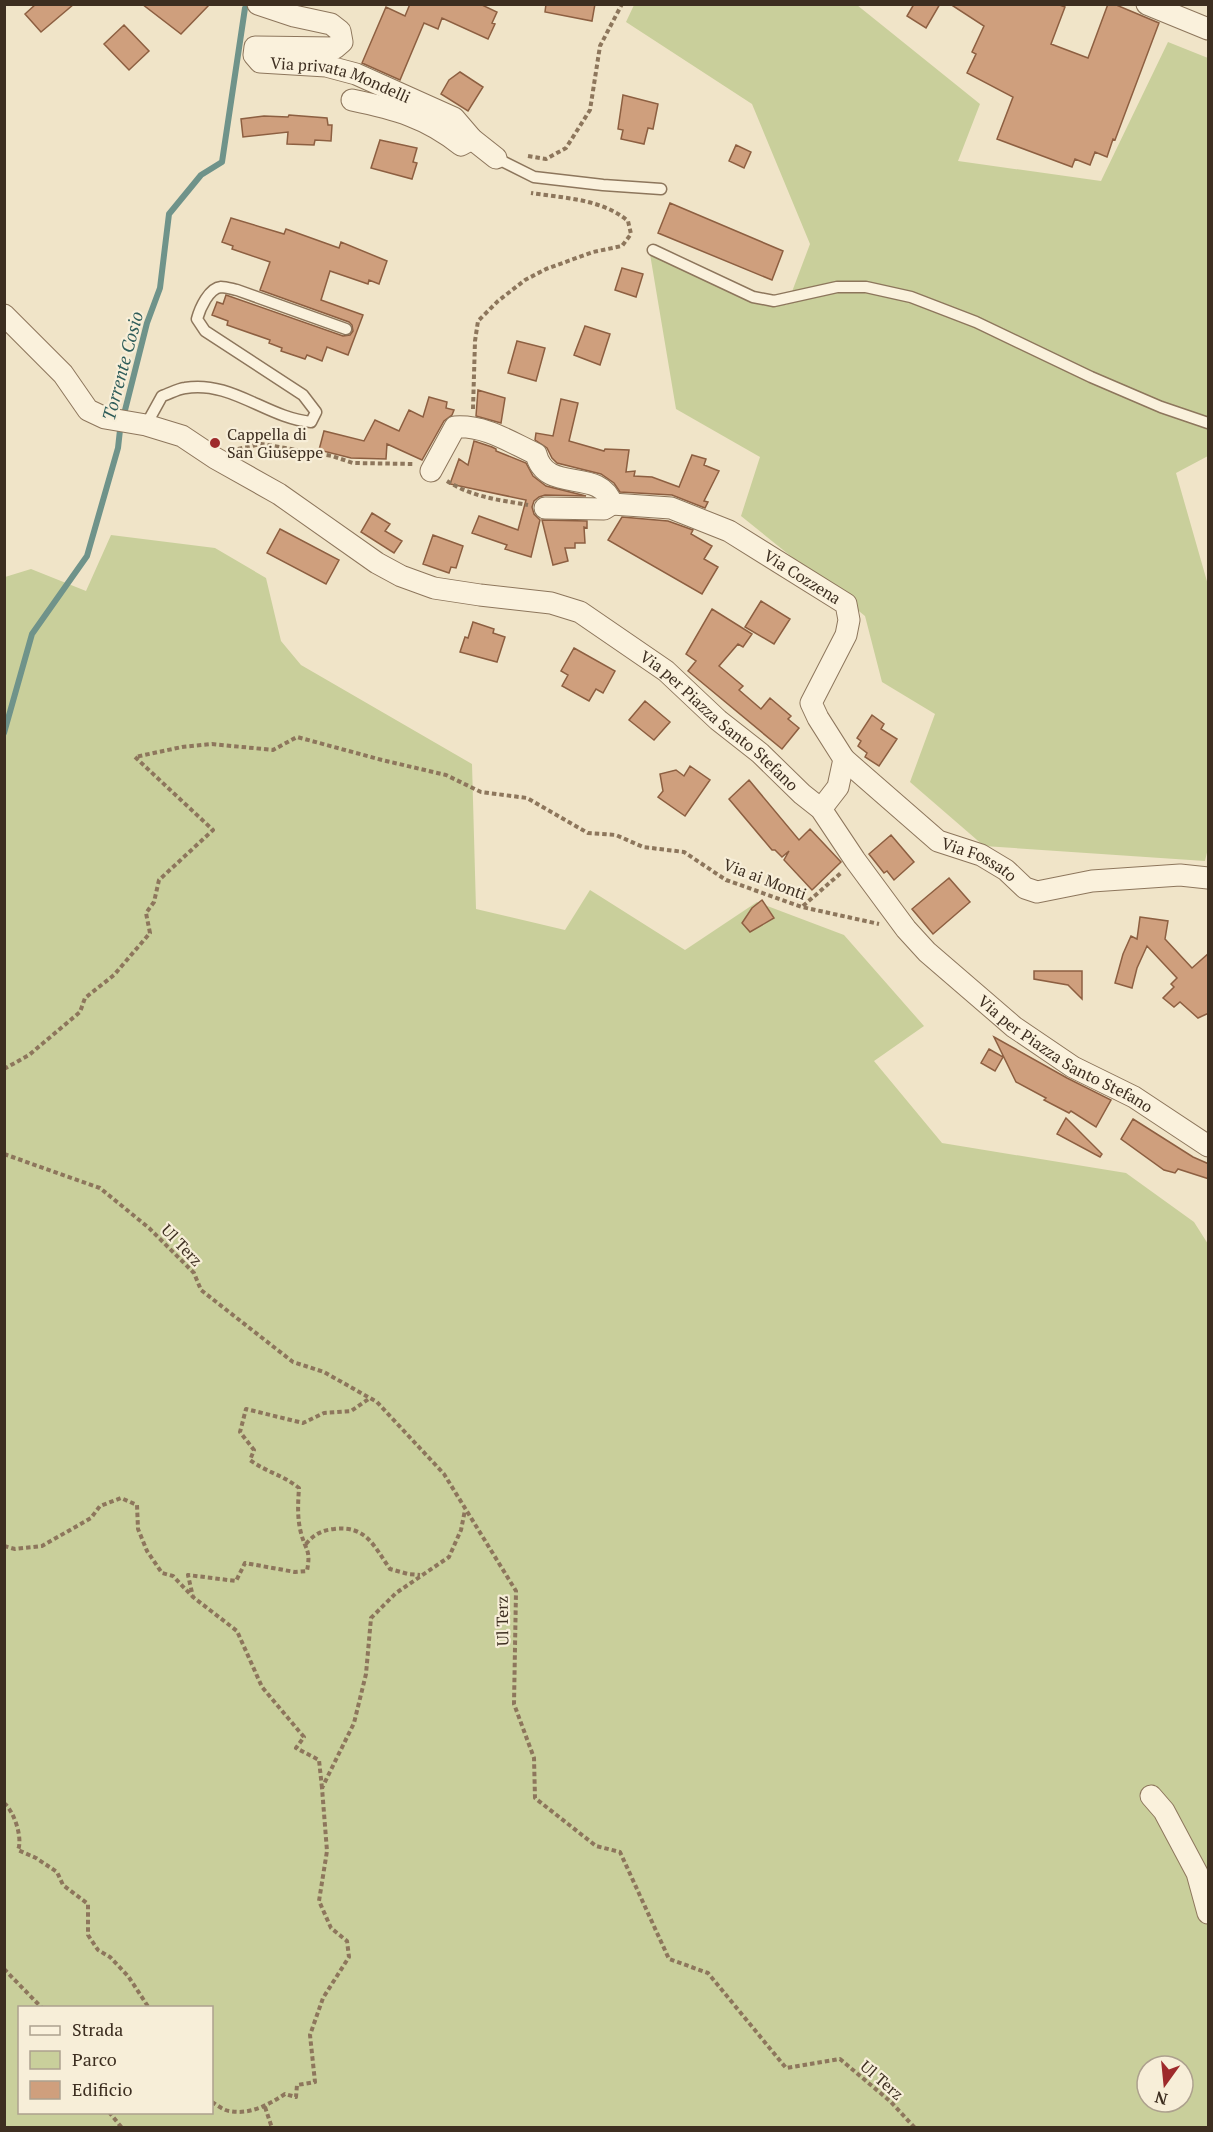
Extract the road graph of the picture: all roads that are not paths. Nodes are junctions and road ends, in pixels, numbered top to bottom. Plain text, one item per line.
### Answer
1 (258, 4) edge
2 (1147, 4) edge
3 (1209, 29) edge
4 (352, 100) dead end
5 (472, 140) junction
6 (496, 158) joint
7 (661, 189) dead end
8 (653, 250) dead end
9 (4, 315) edge
10 (346, 329) dead end
11 (1209, 423) edge
12 (146, 425) junction
13 (431, 471) road end
14 (612, 504) junction
15 (545, 508) road end
16 (844, 759) junction
17 (821, 809) junction
18 (1209, 878) edge
19 (1209, 1146) edge
20 (1151, 1796) dead end
21 (1209, 1913) edge

1 - 5 street, Via privata Mondelli
2 - 3 street
4 - 5 street
5 - 6 street, Via privata Mondelli
6 - 7 lane
8 - 11 lane
9 - 12 street, Via per Piazza Santo Stefano
10 - 12 lane
12 - 17 street, Via per Piazza Santo Stefano
13 - 14 street
14 - 15 street
14 - 16 street, Via Cozzena
16 - 17 street
16 - 18 street, Via Fossato
17 - 19 street, Via per Piazza Santo Stefano
20 - 21 street

